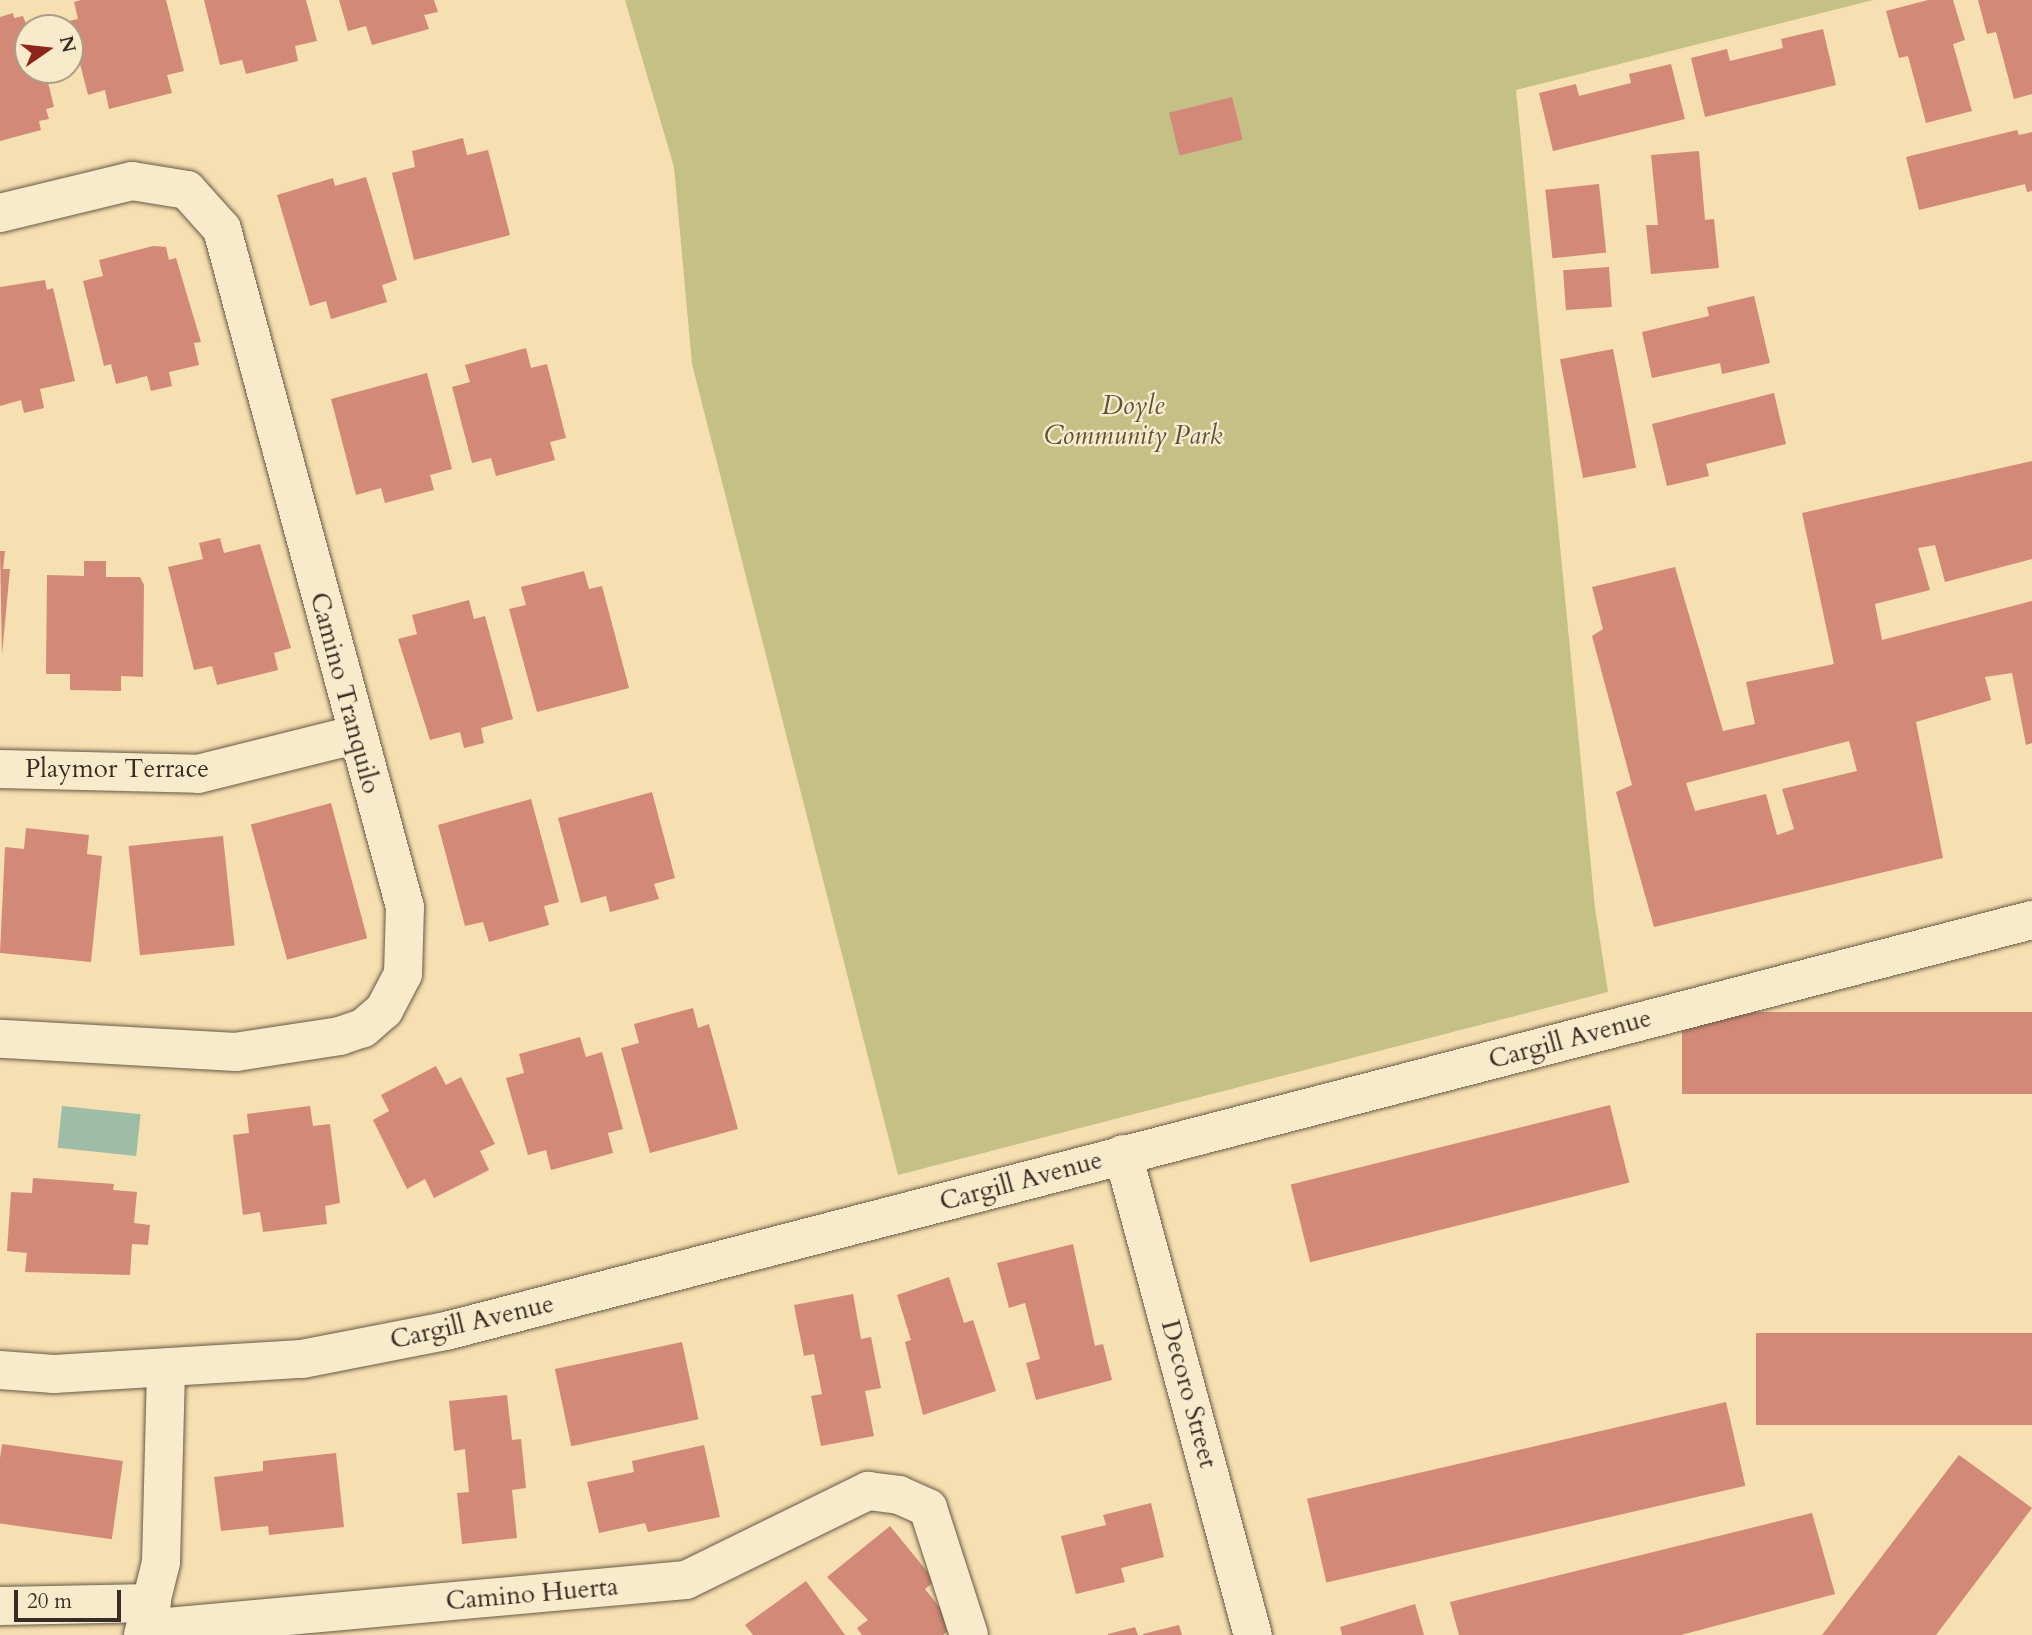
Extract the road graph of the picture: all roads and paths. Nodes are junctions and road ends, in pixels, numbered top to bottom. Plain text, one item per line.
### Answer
1 (0, 214) edge
2 (355, 735) junction
3 (0, 769) edge
4 (2032, 920) edge
5 (0, 1039) edge
6 (1123, 1154) junction
7 (166, 1369) junction
8 (0, 1370) edge
9 (0, 1606) edge
10 (147, 1622) edge
11 (969, 1635) edge
12 (1253, 1635) edge

1 - 2 street, Camino Tranquilo
2 - 3 street, Playmor Terrace
2 - 5 street, Camino Tranquilo
4 - 6 street, Cargill Avenue
6 - 7 street, Cargill Avenue
6 - 12 street, Decoro Street
7 - 8 street, Cargill Avenue
7 - 10 street
9 - 10 street, Camino Huerta
10 - 11 street, Camino Huerta

